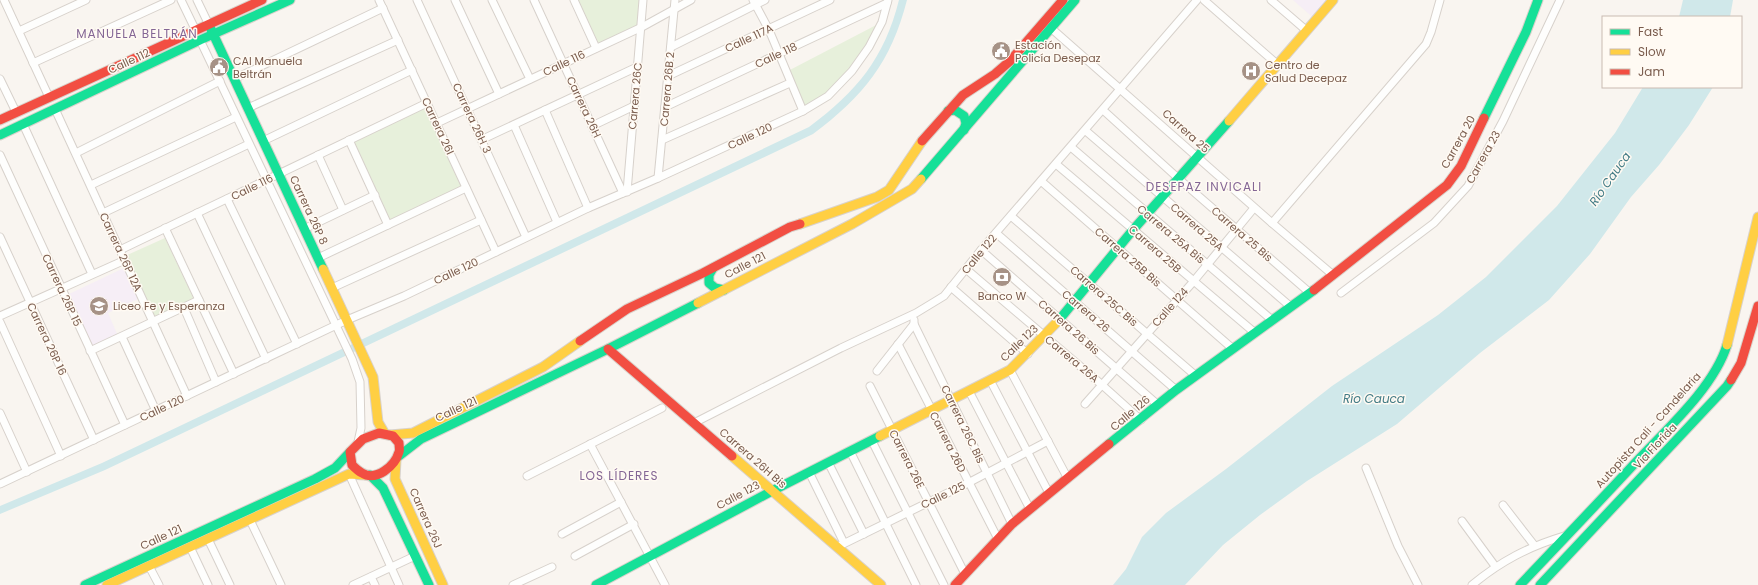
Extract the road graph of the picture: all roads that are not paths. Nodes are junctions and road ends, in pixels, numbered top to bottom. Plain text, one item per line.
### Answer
1 (86, 0) edge
2 (171, 0) edge
3 (181, 0) edge
4 (197, 0) edge
5 (262, 0) edge
6 (290, 0) edge
7 (379, 0) edge
8 (417, 0) edge
9 (455, 0) edge
10 (492, 0) edge
11 (534, 0) edge
12 (574, 0) edge
13 (643, 0) edge
14 (691, 0) edge
15 (765, 0) edge
16 (830, 0) edge
17 (1063, 0) edge
18 (1075, 0) edge
19 (1197, 0) edge
20 (1204, 0) edge
21 (1270, 0) edge
22 (1333, 0) edge
23 (1440, 0) edge
24 (1538, 0) edge
25 (1560, 0) edge
26 (7, 1) edge
27 (754, 2) edge
28 (887, 2) edge
29 (675, 4) edge
30 (383, 8) junction
31 (209, 25) junction
32 (642, 27) junction
33 (195, 29) junction
34 (1052, 29) junction
35 (769, 30) junction
36 (19, 31) junction
37 (1306, 31) junction
38 (214, 34) junction
39 (200, 40) junction
40 (398, 40) junction
41 (671, 46) junction
42 (596, 48) junction
43 (780, 54) junction
44 (33, 63) junction
45 (564, 63) junction
46 (1278, 65) junction
47 (637, 67) junction
48 (412, 70) junction
49 (668, 76) junction
50 (0, 79) edge
51 (234, 79) junction
52 (530, 80) junction
53 (220, 82) junction
54 (790, 83) junction
55 (1121, 89) junction
56 (498, 94) junction
57 (578, 95) junction
58 (49, 96) junction
59 (427, 103) junction
60 (634, 106) junction
61 (665, 107) junction
62 (248, 108) junction
63 (468, 108) junction
64 (55, 109) junction
65 (545, 110) junction
66 (948, 110) junction
67 (1103, 110) junction
68 (803, 111) junction
69 (16, 112) junction
70 (236, 117) junction
71 (0, 120) edge
72 (436, 123) junction
73 (22, 124) junction
74 (514, 125) junction
75 (592, 126) junction
76 (964, 130) junction
77 (1086, 131) junction
78 (0, 134) edge
79 (483, 139) junction
80 (349, 140) junction
81 (662, 140) junction
82 (263, 141) junction
83 (249, 144) junction
84 (1071, 147) junction
85 (76, 154) junction
86 (0, 155) edge
87 (318, 155) junction
88 (1198, 158) junction
89 (1056, 164) junction
90 (279, 174) junction
91 (658, 178) junction
92 (1179, 179) junction
93 (266, 180) junction
94 (1041, 181) junction
95 (91, 185) junction
96 (466, 188) junction
97 (625, 192) junction
98 (374, 195) junction
99 (1163, 197) junction
100 (227, 199) junction
101 (588, 208) junction
102 (1254, 208) junction
103 (343, 210) junction
104 (103, 213) junction
105 (197, 213) junction
106 (1148, 214) junction
107 (1011, 216) junction
108 (1758, 217) edge
109 (481, 220) junction
110 (557, 222) junction
111 (1272, 223) junction
112 (388, 225) junction
113 (165, 228) junction
114 (304, 229) junction
115 (1133, 230) junction
116 (1236, 230) junction
117 (996, 233) junction
118 (0, 237) edge
119 (526, 237) junction
120 (1118, 248) junction
121 (1222, 248) junction
122 (120, 250) junction
123 (981, 250) junction
124 (496, 252) junction
125 (318, 258) junction
126 (125, 260) junction
127 (1207, 265) junction
128 (713, 268) junction
129 (966, 269) junction
130 (92, 274) junction
131 (1333, 275) junction
132 (1193, 282) junction
133 (1089, 284) junction
134 (951, 287) junction
135 (332, 288) junction
136 (61, 289) junction
137 (724, 290) junction
138 (1310, 293) junction
139 (1341, 293) dead end
140 (1177, 299) junction
141 (199, 300) junction
142 (1075, 302) junction
143 (30, 303) junction
144 (1758, 306) edge
145 (1291, 307) junction
146 (184, 308) junction
147 (916, 313) junction
148 (0, 316) edge
149 (1060, 319) junction
150 (348, 320) junction
151 (1272, 320) junction
152 (153, 321) junction
153 (0, 322) edge
154 (914, 324) junction
155 (335, 326) junction
156 (1146, 333) junction
157 (1255, 333) junction
158 (1045, 336) junction
159 (122, 337) junction
160 (296, 344) junction
161 (898, 344) junction
162 (1233, 348) junction
163 (608, 349) junction
164 (90, 350) junction
165 (1132, 350) junction
166 (1028, 354) junction
167 (266, 359) junction
168 (1116, 368) junction
169 (1010, 370) junction
170 (876, 371) dead end
171 (234, 374) junction
172 (1196, 376) junction
173 (990, 380) junction
174 (216, 382) junction
175 (1101, 384) junction
176 (870, 386) dead end
177 (1176, 390) junction
178 (969, 391) junction
179 (188, 396) junction
180 (952, 400) junction
181 (1084, 404) dead end
182 (1158, 405) junction
183 (662, 408) dead end
184 (932, 410) junction
185 (156, 411) junction
186 (0, 413) edge
187 (1141, 420) junction
188 (694, 423) junction
189 (125, 425) junction
190 (892, 430) junction
191 (387, 434) junction
192 (94, 440) junction
193 (872, 441) junction
194 (1048, 441) junction
195 (358, 442) junction
196 (590, 444) junction
197 (850, 451) junction
198 (1027, 451) junction
199 (350, 452) junction
200 (61, 456) junction
201 (398, 458) junction
202 (828, 462) junction
203 (1006, 462) junction
204 (1366, 468) dead end
205 (27, 472) junction
206 (809, 472) junction
207 (986, 472) junction
208 (349, 474) junction
209 (367, 475) junction
210 (526, 476) dead end
211 (1067, 477) junction
212 (968, 483) junction
213 (0, 484) edge
214 (772, 490) junction
215 (1049, 493) junction
216 (621, 502) junction
217 (929, 502) junction
218 (1503, 504) dead end
219 (1030, 508) junction
220 (906, 513) junction
221 (250, 520) junction
222 (1462, 522) dead end
223 (886, 523) junction
224 (634, 524) junction
225 (1012, 524) junction
226 (562, 534) dead end
227 (864, 534) junction
228 (1568, 535) junction
229 (208, 539) junction
230 (998, 539) junction
231 (841, 545) junction
232 (1534, 545) junction
233 (190, 547) junction
234 (415, 556) junction
235 (575, 556) dead end
236 (651, 556) junction
237 (150, 566) junction
238 (1494, 566) junction
239 (391, 567) junction
240 (552, 567) dead end
241 (965, 574) junction
242 (371, 577) junction
243 (85, 585) edge
244 (108, 585) edge
245 (159, 585) edge
246 (208, 585) edge
247 (230, 585) edge
248 (281, 585) edge
249 (353, 585) edge
250 (375, 585) edge
251 (399, 585) edge
252 (429, 585) edge
253 (442, 585) edge
254 (513, 585) edge
255 (596, 585) edge
256 (665, 585) edge
257 (881, 585) edge
258 (916, 585) edge
259 (944, 585) edge
260 (955, 585) edge
261 (1418, 585) edge
262 (1472, 585) edge
263 (1520, 585) edge
264 (1540, 585) edge

1 - 36 street
2 - 44 street
3 - 33 street
4 - 31 street, Carrera 26P 8
5 - 31 street, Calle 112
6 - 38 street, Calle 112
7 - 30 street, Carrera 26I
8 - 63 street, Carrera 26H 3
9 - 56 street
10 - 52 street
11 - 45 street, Carrera 26H
12 - 42 street
13 - 32 street, Carrera 26C
14 - 29 street, Calle 116
15 - 27 street
16 - 35 street, Calle 117A
17 - 66 street, Calle 121
18 - 34 street
19 - 55 street, Calle 122
20 - 46 street
21 - 37 street
22 - 37 street, Calle 123
23 - 111 street
24 - 131 street, Carrera 20
25 - 139 street, Carrera 23
26 - 36 street
27 - 35 street
27 - 41 street
28 - 43 street, Calle 118
28 - 68 street, Calle 120
29 - 32 street, Calle 116
29 - 41 street, Carrera 26B 2
30 - 40 street, Carrera 26I
30 - 51 street
31 - 33 street, Calle 112
31 - 38 street, Carrera 26P 8
32 - 42 street, Calle 116
32 - 47 street, Carrera 26C
33 - 58 street, Calle 112
34 - 55 street, Carrera 25
34 - 76 street, Calle 121
35 - 43 street
35 - 49 street, Calle 117A
36 - 44 street
37 - 46 street, Calle 123
38 - 39 street, Calle 112
38 - 51 street, Carrera 26P 8
39 - 53 street
39 - 64 street, Calle 112
40 - 48 street, Carrera 26I
40 - 62 street
41 - 49 street, Carrera 26B 2
42 - 45 street, Calle 116
43 - 54 street
43 - 61 street, Calle 118
44 - 58 street
45 - 52 street, Calle 116
45 - 57 street, Carrera 26H
46 - 88 street, Calle 123
47 - 57 street
47 - 60 street, Carrera 26C
48 - 59 street, Carrera 26I
48 - 82 street
49 - 61 street, Carrera 26B 2
50 - 69 street
51 - 62 street, Carrera 26P 8
52 - 56 street, Calle 116
53 - 70 street
53 - 85 street
54 - 68 street
54 - 81 street
55 - 67 street, Calle 122
55 - 88 street, Carrera 25
56 - 63 street, Calle 116
57 - 65 street
57 - 75 street, Carrera 26H
58 - 69 street, Calle 112
59 - 72 street, Carrera 26I
59 - 80 street, Calle 116
60 - 75 street
60 - 97 street, Carrera 26C
61 - 81 street, Carrera 26B 2
62 - 82 street, Carrera 26P 8
63 - 72 street, Calle 116
63 - 79 street, Carrera 26H 3
64 - 73 street, Calle 112
64 - 85 street, Carrera 26P 12A
65 - 74 street
65 - 101 street
66 - 76 street
66 - 128 street, Calle 121
67 - 77 street, Calle 122
67 - 92 street, Carrera 25 Bis
68 - 91 street, Calle 120
69 - 71 street, Calle 112
70 - 83 street
70 - 95 street
72 - 96 street, Carrera 26I
73 - 78 street, Calle 112
73 - 130 street
74 - 79 street
74 - 110 street
75 - 97 street, Carrera 26H
76 - 137 street, Calle 121
77 - 84 street, Calle 122
77 - 99 street, Carrera 25A
79 - 119 street, Carrera 26H 3
80 - 87 street, Calle 116
80 - 98 street
81 - 91 street, Carrera 26B 2
82 - 90 street, Carrera 26P 8
83 - 93 street
83 - 104 street
84 - 89 street, Calle 122
84 - 106 street, Carrera 25A Bis
85 - 95 street, Carrera 26P 12A
86 - 136 street, Carrera 26P 15
87 - 90 street, Calle 116
87 - 103 street
88 - 92 street, Calle 123
88 - 102 street, Carrera 25
89 - 94 street, Calle 122
89 - 115 street, Carrera 25B
90 - 93 street, Calle 116
90 - 114 street, Carrera 26P 8
91 - 97 street, Calle 120
92 - 99 street, Calle 123
92 - 116 street, Carrera 25 Bis
93 - 100 street, Calle 116
93 - 155 street
94 - 107 street, Calle 122
94 - 120 street, Carrera 25B Bis
95 - 104 street, Carrera 26P 12A
96 - 109 street, Carrera 26I
96 - 112 street
97 - 101 street, Calle 120
98 - 103 street
98 - 112 street
99 - 106 street, Calle 123
99 - 121 street, Carrera 25A
100 - 105 street, Calle 116
100 - 160 street
101 - 110 street, Calle 120
102 - 111 street, Carrera 25
102 - 116 street, Calle 124
103 - 114 street
104 - 122 street, Carrera 26P 12A
105 - 113 street, Calle 116
105 - 167 street
106 - 115 street, Calle 123
106 - 127 street, Carrera 25A Bis
107 - 117 street, Calle 122
107 - 133 street, Carrera 25C Bis
108 - 228 street, Autopista Cali - Candelaria
109 - 124 street, Carrera 26I
109 - 135 street
110 - 119 street, Calle 120
111 - 131 street, Carrera 25
112 - 125 street
113 - 122 street, Calle 116
113 - 141 street
114 - 125 street, Carrera 26P 8
115 - 120 street, Calle 123
115 - 132 street, Carrera 25B
116 - 121 street, Calle 124
116 - 138 street, Carrera 25 Bis
117 - 123 street, Calle 122
117 - 142 street, Carrera 26
118 - 143 street, Carrera 26P 16
119 - 124 street, Calle 120
120 - 133 street, Calle 123
120 - 140 street, Carrera 25B Bis
121 - 127 street, Calle 124
121 - 145 street, Carrera 25A
122 - 126 street, Carrera 26P 12A
123 - 129 street, Calle 122
123 - 149 street, Carrera 26 Bis
124 - 150 street, Calle 120
125 - 135 street, Carrera 26P 8
126 - 130 street
126 - 152 street, Carrera 26P 12A
127 - 132 street, Calle 124
127 - 151 street, Carrera 25A Bis
128 - 137 street
128 - 191 street, Calle 121
129 - 134 street, Calle 122
129 - 158 street, Carrera 26A
130 - 136 street
131 - 138 street, Calle 126
132 - 140 street, Calle 124
132 - 157 street, Carrera 25B
133 - 142 street, Calle 123
133 - 156 street, Carrera 25C Bis
134 - 147 street, Calle 122
134 - 166 street
135 - 150 street, Carrera 26P 8
136 - 143 street
136 - 164 street, Carrera 26P 15
137 - 163 street, Calle 121
138 - 145 street, Calle 126
140 - 156 street, Calle 124
140 - 162 street, Carrera 25B Bis
141 - 146 street
141 - 171 street
142 - 149 street, Calle 123
142 - 165 street, Carrera 26
143 - 148 street
143 - 192 street, Carrera 26P 16
144 - 264 street, Via Florida
145 - 151 street, Calle 126
146 - 152 street
146 - 174 street
147 - 154 street
147 - 188 street, Calle 122
149 - 158 street, Calle 123
149 - 168 street, Carrera 26 Bis
150 - 155 street, Calle 120
150 - 191 street, Carrera 26P 8
151 - 157 street, Calle 126
152 - 159 street
152 - 179 street, Carrera 26P 12A
153 - 200 street
154 - 161 street
154 - 180 street, Carrera 26C Bis
155 - 160 street, Calle 120
155 - 195 street
156 - 165 street, Calle 124
156 - 172 street, Carrera 25C Bis
157 - 162 street, Calle 126
158 - 166 street, Calle 123
158 - 175 street, Carrera 26A
159 - 164 street
159 - 185 street
160 - 167 street, Calle 120
161 - 170 street
161 - 184 street, Carrera 26D
162 - 172 street, Calle 126
163 - 188 street, Carrera 26H Bis
163 - 201 street, Calle 121
164 - 189 street, Carrera 26P 15
165 - 168 street, Calle 124
165 - 177 street, Carrera 26
166 - 169 street, Calle 123
167 - 171 street, Calle 120
168 - 175 street, Calle 124
168 - 182 street, Carrera 26 Bis
169 - 173 street, Calle 123
169 - 194 street
171 - 174 street, Calle 120
172 - 177 street, Calle 126
173 - 178 street, Calle 123
173 - 198 street
174 - 179 street, Calle 120
175 - 181 street, Calle 124
175 - 187 street, Carrera 26A
176 - 190 street, Carrera 26E
177 - 182 street, Calle 126
178 - 180 street, Calle 123
178 - 203 street
179 - 185 street, Calle 120
180 - 184 street, Calle 123
180 - 207 street, Carrera 26C Bis
182 - 187 street, Calle 126
183 - 196 street
184 - 190 street, Calle 123
184 - 212 street, Carrera 26D
185 - 189 street, Calle 120
186 - 205 street
187 - 211 street, Calle 126
188 - 214 street, Carrera 26H Bis
189 - 192 street, Calle 120
190 - 193 street, Calle 123
190 - 217 street, Carrera 26E
191 - 195 street
191 - 201 street
192 - 200 street, Calle 120
193 - 197 street, Calle 123
193 - 220 street
194 - 198 street, Calle 125
194 - 211 street
195 - 199 street
196 - 210 street
196 - 216 street
197 - 202 street, Calle 123
197 - 223 street
198 - 203 street, Calle 125
198 - 215 street
199 - 209 street
199 - 243 street, Calle 121
200 - 205 street, Calle 120
201 - 209 street
201 - 253 street, Carrera 26J
202 - 206 street, Calle 123
202 - 227 street
203 - 207 street, Calle 125
203 - 219 street
204 - 261 street
205 - 213 street, Calle 120
206 - 214 street, Calle 123
206 - 231 street
207 - 212 street, Calle 125
207 - 225 street, Carrera 26C Bis
208 - 209 street, Calle 121
208 - 221 street, Calle 121
208 - 239 street
209 - 234 street
211 - 215 street, Calle 126
212 - 217 street, Calle 125
212 - 230 street, Carrera 26D
214 - 231 street, Carrera 26H Bis
214 - 236 street, Calle 123
215 - 219 street, Calle 126
216 - 224 street
216 - 226 street
217 - 220 street, Calle 125
217 - 241 street, Carrera 26E
218 - 232 street
219 - 225 street, Calle 126
220 - 223 street, Calle 125
220 - 259 street
221 - 229 street, Calle 121
221 - 248 street
222 - 238 street
223 - 227 street, Calle 125
223 - 258 street
224 - 235 street
224 - 236 street
225 - 230 street, Calle 126
227 - 231 street, Calle 125
228 - 232 street
228 - 263 street, Autopista Cali - Candelaria
229 - 233 street, Calle 121
229 - 247 street
230 - 241 street, Calle 126
231 - 257 street, Carrera 26H Bis
232 - 238 street
233 - 237 street, Calle 121
233 - 246 street
234 - 239 street
234 - 252 street
236 - 255 street, Calle 123
236 - 256 street
237 - 244 street, Calle 121
237 - 245 street
238 - 262 street
239 - 242 street
239 - 251 street
240 - 254 street
241 - 260 street, Calle 126
242 - 249 street
242 - 250 street

